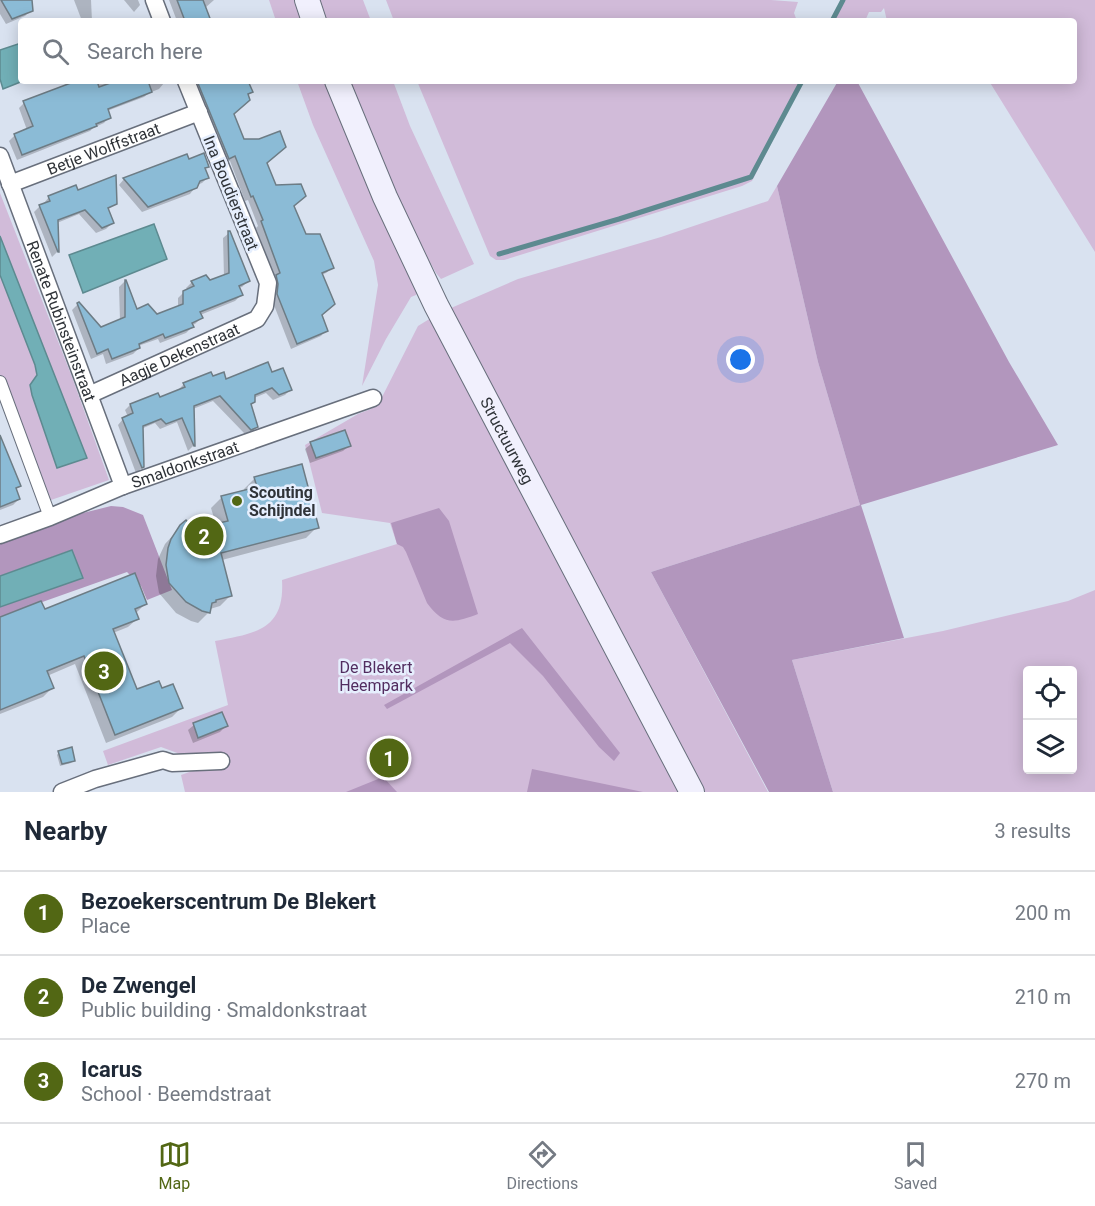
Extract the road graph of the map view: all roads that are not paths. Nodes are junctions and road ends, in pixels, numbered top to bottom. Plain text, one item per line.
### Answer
1 (154, 0) edge
2 (307, 0) edge
3 (161, 18) edge
4 (313, 18) edge
5 (187, 84) edge
6 (338, 84) edge
7 (199, 112) junction
8 (0, 156) edge
9 (10, 184) junction
10 (265, 306) joint
11 (0, 382) edge
12 (89, 395) junction
13 (373, 398) dead end
14 (123, 486) junction
15 (50, 517) junction
16 (0, 535) edge
17 (221, 761) dead end
18 (62, 792) edge
19 (692, 792) edge

1 - 3 street
2 - 4 main road
5 - 7 street, Ina Boudierstraat
6 - 19 main road, Structuurweg
7 - 9 street, Betje Wolffstraat
7 - 10 street, Ina Boudierstraat
8 - 9 street, Renate Rubinsteinstraat
9 - 12 street, Renate Rubinsteinstraat
10 - 12 street, Aagje Dekenstraat
11 - 15 street
12 - 14 street, Renate Rubinsteinstraat
13 - 14 street, Smaldonkstraat
14 - 15 street, Smaldonkstraat
15 - 16 street, Smaldonkstraat
17 - 18 street

